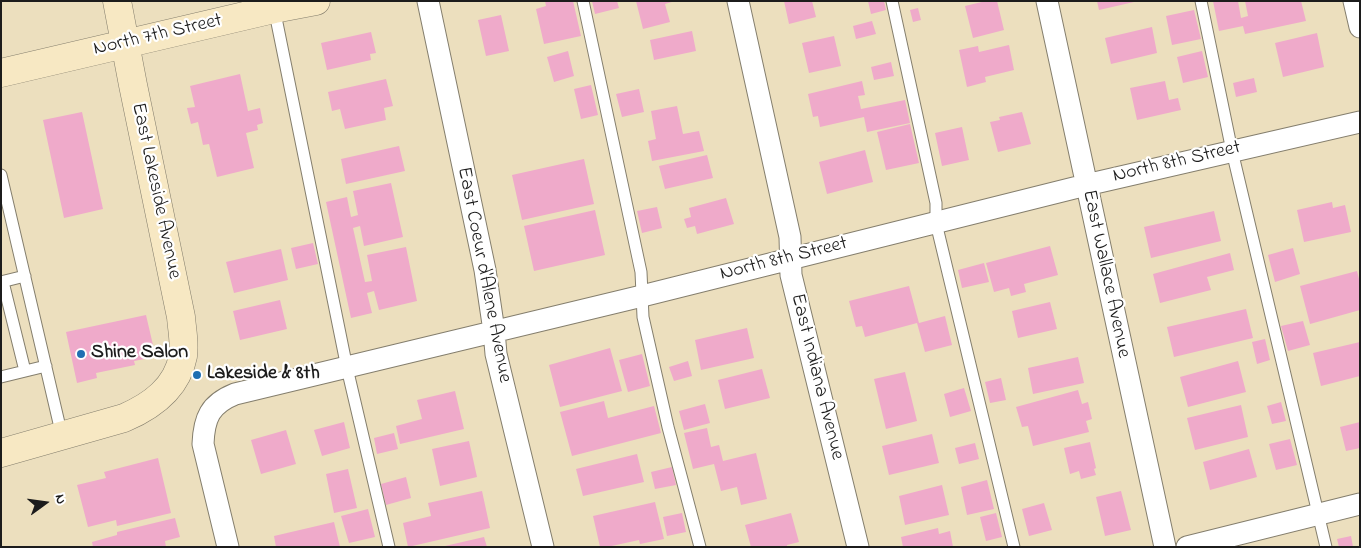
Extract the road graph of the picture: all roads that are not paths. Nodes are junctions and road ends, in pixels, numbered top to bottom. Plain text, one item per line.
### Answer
1 (117, 1) edge
2 (316, 1) edge
3 (428, 1) edge
4 (583, 1) edge
5 (738, 1) edge
6 (892, 1) edge
7 (1047, 1) edge
8 (1201, 1) edge
9 (1354, 1) edge
10 (273, 5) edge
11 (1360, 27) edge
12 (125, 44) junction
13 (1, 73) edge
14 (1360, 122) edge
15 (1232, 151) junction
16 (1, 175) edge
17 (1086, 185) junction
18 (936, 223) junction
19 (791, 258) junction
20 (24, 276) junction
21 (2, 282) edge
22 (642, 296) junction
23 (494, 331) junction
24 (46, 366) junction
25 (347, 368) junction
26 (25, 371) junction
27 (1, 377) edge
28 (62, 436) junction
29 (1, 453) edge
30 (1360, 504) edge
31 (1318, 514) junction
32 (228, 547) edge
33 (389, 547) edge
34 (543, 547) edge
35 (700, 547) edge
36 (858, 547) edge
37 (1014, 547) edge
38 (1165, 547) edge
39 (1187, 547) edge
40 (1326, 547) edge

1 - 12 street, East Lakeside Avenue
2 - 10 street, North 7th Street
3 - 23 street, East Coeur d'Alene Avenue
4 - 22 lane
5 - 19 street, East Indiana Avenue
6 - 18 lane
7 - 17 street, East Wallace Avenue
8 - 15 lane
9 - 11 street
10 - 12 street, North 7th Street
10 - 25 lane
12 - 13 street, North 7th Street
12 - 28 street, East Lakeside Avenue
14 - 15 street, North 8th Street
15 - 17 street, North 8th Street
15 - 31 lane
16 - 20 lane
17 - 18 street, North 8th Street
17 - 38 street, East Wallace Avenue
18 - 19 street, North 8th Street
18 - 37 lane
19 - 22 street, North 8th Street
19 - 36 street, East Indiana Avenue
20 - 21 lane
20 - 24 lane
21 - 26 lane
22 - 23 street, North 8th Street
22 - 35 lane
23 - 25 street, North 8th Street
23 - 34 street, East Coeur d'Alene Avenue
24 - 26 lane
24 - 28 lane
25 - 32 street, North 8th Street
25 - 33 lane
26 - 27 lane
28 - 29 street
30 - 31 street
31 - 39 street
31 - 40 lane

